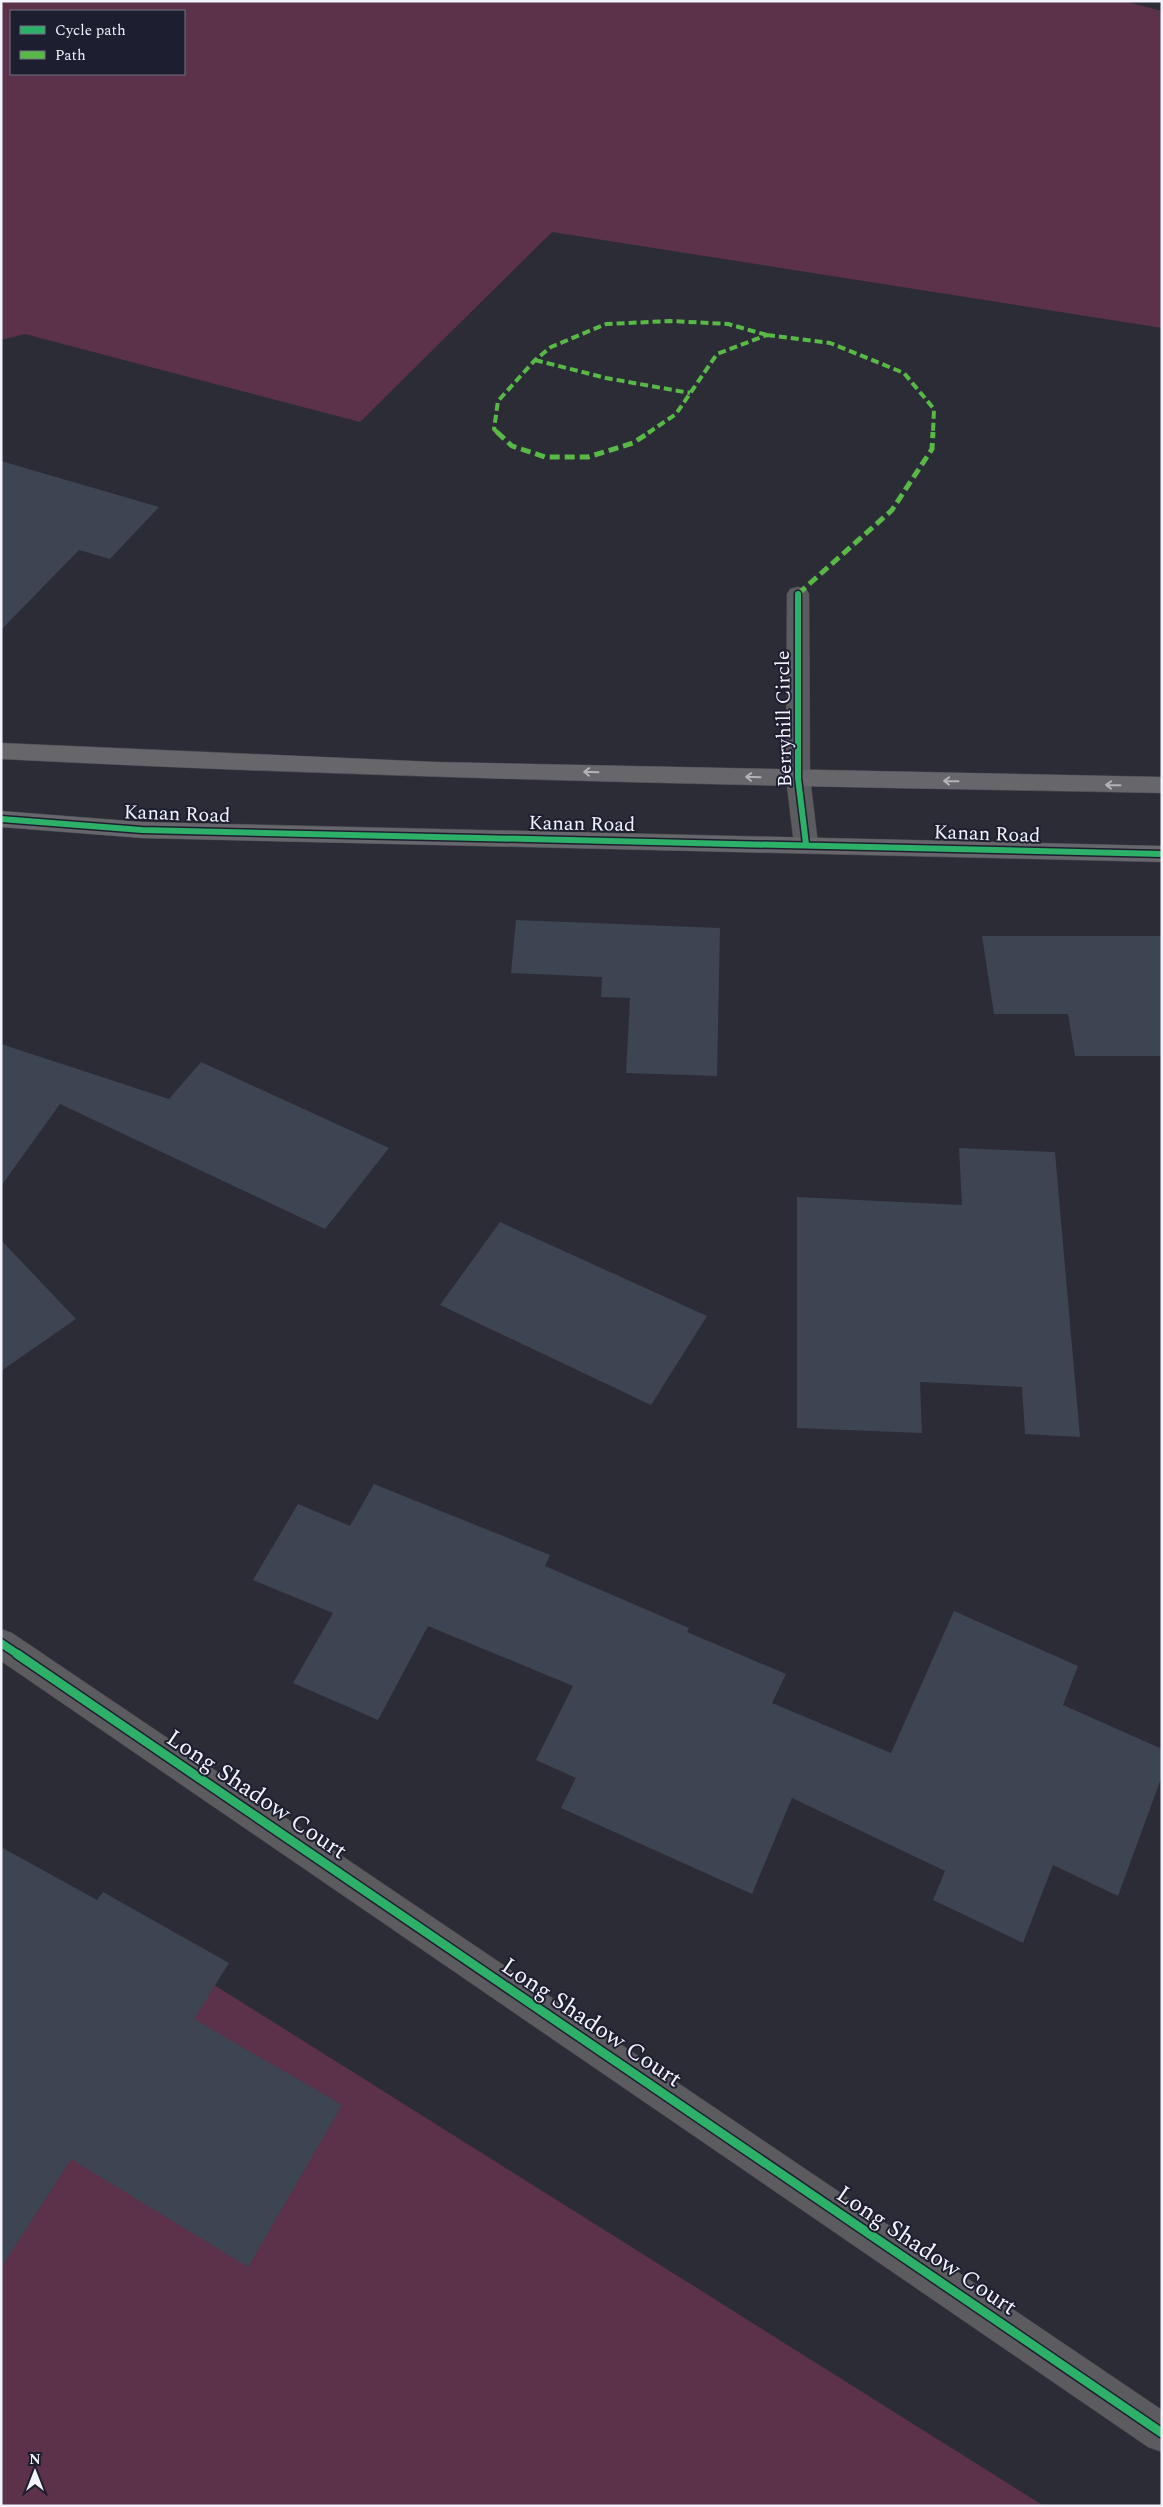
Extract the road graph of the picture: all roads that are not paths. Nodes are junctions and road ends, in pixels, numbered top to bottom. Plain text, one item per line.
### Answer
1 (798, 594) dead end
2 (1, 751) edge
3 (798, 778) junction
4 (1162, 786) edge
5 (1, 819) edge
6 (806, 844) junction
7 (1162, 854) edge
8 (1, 1643) edge
9 (1162, 2433) edge

1 - 3 street, Berryhill Circle
3 -> 2 main road
4 -> 3 main road
3 - 6 street, Berryhill Circle
5 - 6 main road, Kanan Road
6 - 7 main road, Kanan Road
8 - 9 street, Long Shadow Court

